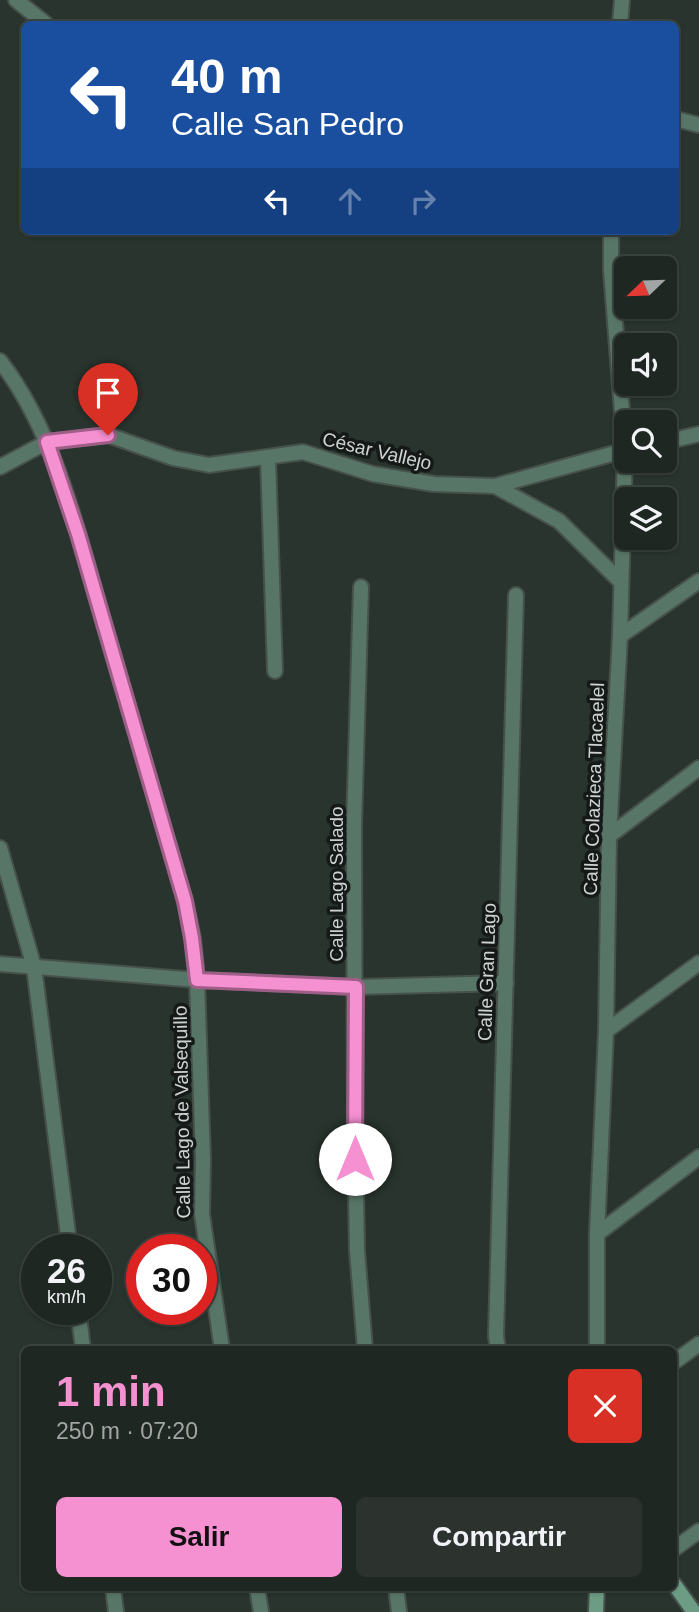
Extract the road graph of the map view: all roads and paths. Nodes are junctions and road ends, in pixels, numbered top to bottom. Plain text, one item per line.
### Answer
1 (16, 0) edge
2 (622, 0) edge
3 (42, 21) edge
4 (620, 21) edge
5 (679, 120) edge
6 (699, 125) edge
7 (611, 235) edge
8 (0, 361) edge
9 (623, 410) edge
10 (699, 434) edge
11 (677, 439) edge
12 (47, 442) junction
13 (614, 453) edge
14 (268, 458) junction
15 (0, 467) edge
16 (625, 473) edge
17 (495, 486) junction
18 (699, 581) edge
19 (621, 582) junction
20 (361, 587) dead end
21 (516, 595) dead end
22 (620, 636) junction
23 (275, 671) dead end
24 (699, 768) edge
25 (609, 836) junction
26 (0, 848) edge
27 (699, 963) edge
28 (0, 964) edge
29 (34, 967) junction
30 (197, 980) junction
31 (506, 983) junction
32 (356, 987) junction
33 (606, 1031) junction
34 (699, 1157) edge
35 (68, 1234) edge
36 (597, 1234) junction
37 (80, 1325) edge
38 (699, 1344) edge
39 (83, 1346) edge
40 (222, 1346) edge
41 (365, 1346) edge
42 (498, 1346) edge
43 (597, 1346) edge
44 (677, 1360) edge
45 (699, 1531) edge
46 (677, 1547) edge
47 (677, 1588) edge
48 (113, 1591) edge
49 (258, 1591) edge
50 (396, 1591) edge
51 (597, 1591) edge
52 (116, 1612) edge
53 (261, 1612) edge
54 (399, 1612) edge
55 (596, 1612) edge
56 (694, 1612) edge

1 - 3 street
2 - 4 street
5 - 6 street
7 - 9 street, Calle Colazieca Tlacaelel
8 - 12 street
10 - 11 street
12 - 14 street, César Vallejo
12 - 15 street
12 - 30 street, Calle Lago de Valsequillo
13 - 17 street, César Vallejo
14 - 17 street, César Vallejo
14 - 23 street
16 - 19 street, Calle Colazieca Tlacaelel
17 - 19 street
18 - 22 street
19 - 22 street, Calle Colazieca Tlacaelel
20 - 32 street, Calle Lago Salado
21 - 31 street, Calle Gran Lago
22 - 25 street, Calle Colazieca Tlacaelel
24 - 25 street
25 - 33 street, Calle Colazieca Tlacaelel
26 - 29 street
27 - 33 street
28 - 29 street
29 - 30 street
29 - 35 street
30 - 32 street
30 - 40 street, Calle Lago de Valsequillo
31 - 32 street
31 - 42 street, Calle Gran Lago
32 - 41 street, Calle Lago Salado
33 - 36 street, Calle Colazieca Tlacaelel
34 - 36 street
36 - 43 street, Calle Colazieca Tlacaelel
37 - 39 street
38 - 44 street
45 - 46 street
47 - 56 street
48 - 52 street
49 - 53 street
50 - 54 street
51 - 55 street

